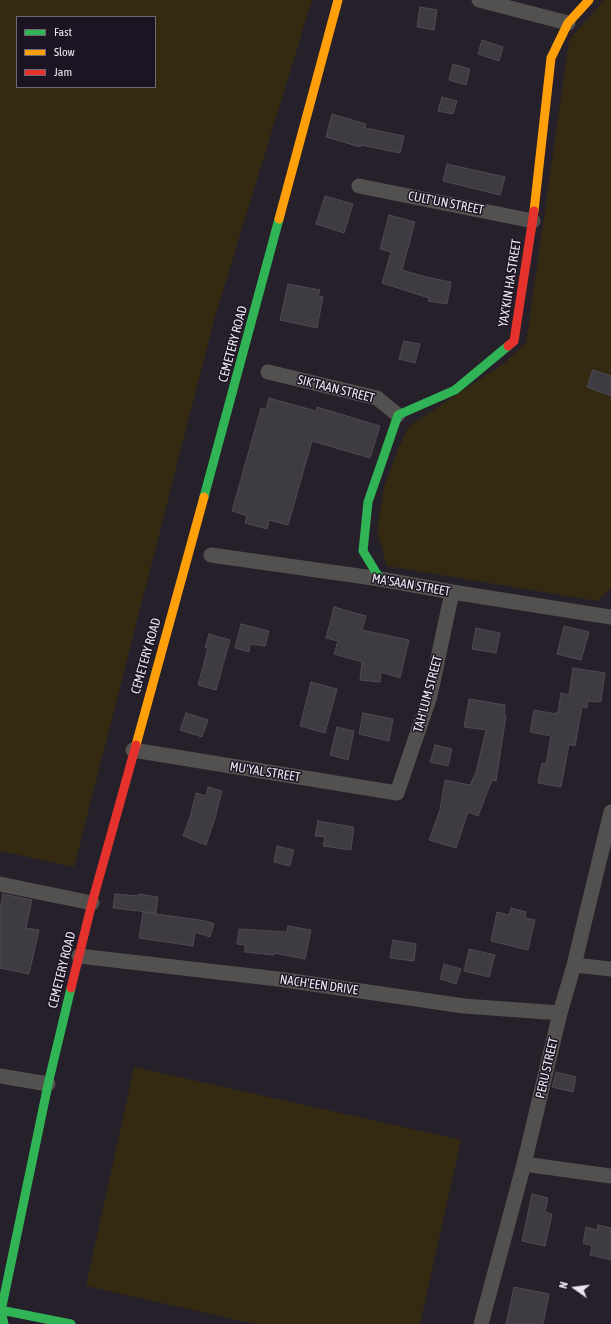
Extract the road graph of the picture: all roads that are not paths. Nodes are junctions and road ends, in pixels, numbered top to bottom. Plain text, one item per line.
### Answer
1 (338, 0) edge
2 (479, 0) edge
3 (588, 0) edge
4 (568, 23) junction
5 (359, 186) dead end
6 (532, 220) junction
7 (268, 372) dead end
8 (398, 415) junction
9 (212, 555) dead end
10 (380, 579) junction
11 (452, 592) junction
12 (611, 617) edge
13 (133, 750) junction
14 (397, 793) joint
15 (611, 812) edge
16 (0, 884) edge
17 (92, 903) junction
18 (79, 956) junction
19 (574, 965) junction
20 (611, 969) edge
21 (560, 1013) junction
22 (0, 1076) edge
23 (48, 1084) junction
24 (524, 1164) junction
25 (611, 1176) edge
26 (0, 1311) edge
27 (4, 1324) edge
28 (71, 1324) edge
29 (481, 1324) edge

1 - 13 street, CEMETERY ROAD
2 - 4 street
3 - 4 street, YAX'KIN HA STREET
4 - 6 street, YAX'KIN HA STREET
5 - 6 street, CULT'UN STREET
6 - 8 street, YAX'KIN HA STREET
7 - 8 street, SIK'TAAN STREET
8 - 10 street
9 - 10 street, MA'SAAN STREET
10 - 11 street, MA'SAAN STREET
11 - 12 street, MA'SAAN STREET
11 - 14 street, TAH'LUM STREET
13 - 14 street, MU'YAL STREET
13 - 17 street, CEMETERY ROAD
15 - 19 street, PERU STREET
16 - 17 street
17 - 18 street, CEMETERY ROAD
18 - 21 street, NACH'EEN DRIVE
18 - 23 street, CEMETERY ROAD
19 - 20 street
19 - 21 street, PERU STREET
21 - 24 street, PERU STREET
22 - 23 street
23 - 26 street, CEMETERY ROAD
24 - 25 street
24 - 29 street, PERU STREET
26 - 27 street, CEMETERY ROAD
26 - 28 street

